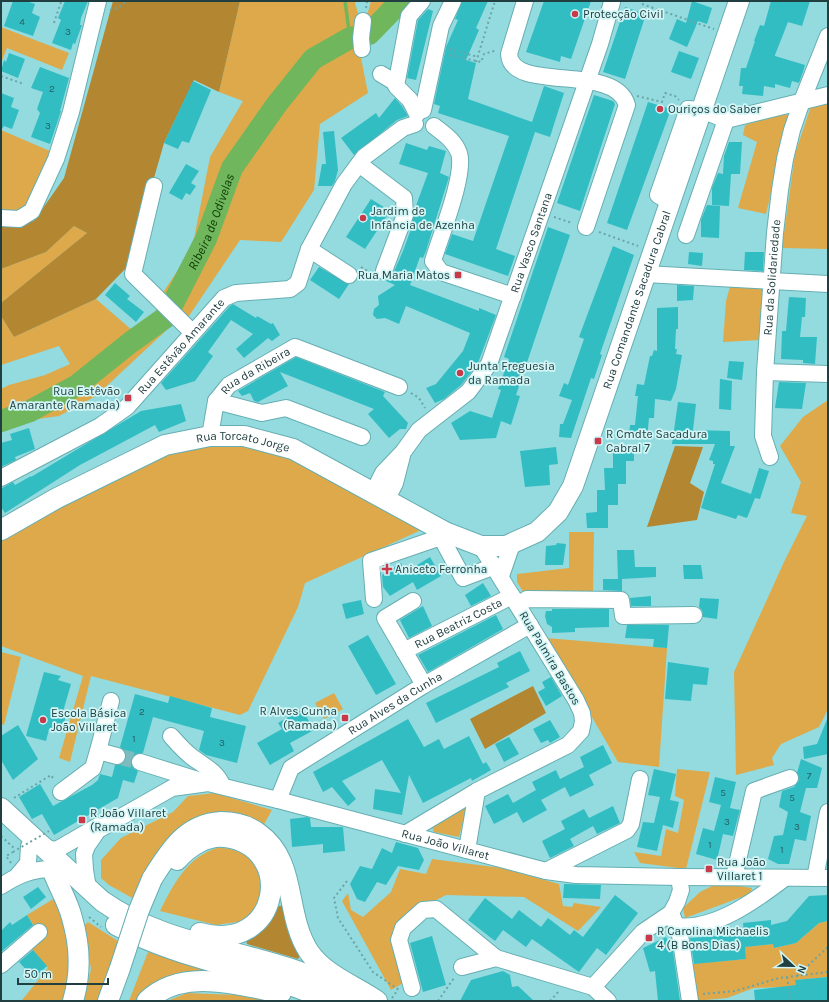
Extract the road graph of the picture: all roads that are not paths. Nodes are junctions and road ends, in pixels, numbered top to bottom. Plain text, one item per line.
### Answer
1 (98, 1) edge
2 (422, 1) edge
3 (453, 1) edge
4 (525, 1) edge
5 (739, 1) edge
6 (612, 2) dead end
7 (363, 21) dead end
8 (828, 36) edge
9 (362, 49) dead end
10 (381, 74) dead end
11 (587, 81) junction
12 (396, 83) junction
13 (828, 95) edge
14 (802, 101) junction
15 (702, 110) junction
16 (418, 116) junction
17 (726, 120) junction
18 (359, 164) junction
19 (154, 186) dead end
20 (1, 218) edge
21 (586, 228) dead end
22 (686, 235) dead end
23 (309, 249) junction
24 (384, 271) road end
25 (645, 274) junction
26 (349, 275) road end
27 (771, 281) junction
28 (828, 284) edge
29 (513, 296) junction
30 (188, 328) junction
31 (765, 372) junction
32 (828, 374) edge
33 (399, 387) road end
34 (216, 402) junction
35 (210, 436) junction
36 (362, 437) dead end
37 (770, 457) dead end
38 (1, 478) edge
39 (379, 497) junction
40 (1, 530) edge
41 (443, 535) junction
42 (512, 544) junction
43 (481, 546) junction
44 (497, 570) junction
45 (374, 599) dead end
46 (413, 601) dead end
47 (515, 601) junction
48 (694, 615) dead end
49 (530, 625) junction
50 (404, 650) junction
51 (424, 686) junction
52 (111, 701) dead end
53 (171, 736) dead end
54 (98, 751) junction
55 (117, 756) tunnel mouth
56 (140, 762) tunnel mouth
57 (156, 766) junction
58 (790, 778) dead end
59 (640, 780) dead end
60 (215, 784) junction
61 (477, 791) junction
62 (61, 792) road end
63 (159, 795) junction
64 (278, 800) junction
65 (7, 803) edge
66 (828, 812) edge
67 (1, 817) edge
68 (118, 818) junction
69 (404, 834) junction
70 (32, 843) junction
71 (466, 850) junction
72 (52, 869) junction
73 (15, 871) junction
74 (546, 871) junction
75 (679, 877) junction
76 (734, 877) junction
77 (785, 878) junction
78 (822, 878) edge
79 (157, 882) junction
80 (1, 886) edge
81 (88, 888) junction
82 (673, 920) junction
83 (148, 925) junction
84 (39, 932) dead end
85 (496, 958) junction
86 (1, 965) edge
87 (462, 967) road end
88 (125, 970) junction
89 (593, 987) junction
90 (405, 989) road end
91 (690, 998) edge
92 (73, 1001) edge
93 (108, 1001) edge
94 (120, 1001) edge
95 (147, 1001) edge
96 (307, 1001) edge
97 (330, 1001) edge
98 (360, 1001) edge
99 (377, 1001) edge
100 (608, 1001) edge

1 - 20 street
2 - 12 street
3 - 16 street
4 - 11 street
5 - 15 main road, Rua Comandante Sacadura Cabral
6 - 11 street, Rua Vasco Santana
7 - 9 street
8 - 14 street, Rua da Solidariedade
10 - 12 street
11 - 21 street
11 - 29 street, Rua Vasco Santana
12 - 16 street
13 - 14 street
14 - 17 street
14 - 27 street, Rua da Solidariedade
15 - 17 street
15 - 25 main road, Rua Comandante Sacadura Cabral
16 - 18 street, Rua Estêvão Amarante
16 - 29 street
17 - 22 street
18 - 23 street, Rua Estêvão Amarante
18 - 24 street
19 - 30 street
23 - 26 street
23 - 30 street, Rua Estêvão Amarante
25 - 27 street
25 - 42 main road, Rua Comandante Sacadura Cabral
27 - 28 street
27 - 31 street, Rua da Solidariedade
29 - 39 street, Rua Vasco Santana
30 - 38 street, Rua Estêvão Amarante
31 - 32 street
31 - 37 street, Rua da Solidariedade
33 - 34 street, Rua da Ribeira
34 - 35 street, Rua da Ribeira
34 - 36 street
35 - 39 main road, Rua Torcato Jorge
35 - 40 main road, Rua Torcato Jorge
39 - 41 main road, Rua Torcato Jorge
41 - 43 main road, Rua Torcato Jorge
41 - 44 street
41 - 45 street
42 - 43 main road, Rua Comandante Sacadura Cabral
42 - 44 street
43 - 44 street, Rua Palmira Bastos
44 - 47 street, Rua Palmira Bastos
46 - 50 street
47 - 48 street, Rua Beatriz Costa
47 - 49 street, Rua Palmira Bastos
47 - 50 street, Rua Beatriz Costa
49 - 51 street, Rua Alves da Cunha
49 - 61 street, Rua Palmira Bastos
50 - 51 street
51 - 64 street, Rua Alves da Cunha
52 - 54 street
53 - 60 street
54 - 55 street
54 - 62 street
56 - 57 street
57 - 60 street
57 - 63 street
58 - 76 street
59 - 74 street
60 - 63 street, Rua João Villaret
60 - 64 street, Rua João Villaret
61 - 69 street, Rua Palmira Bastos
61 - 71 street
63 - 68 street, Rua João Villaret
64 - 69 street, Rua João Villaret
65 - 70 main road
66 - 78 street
67 - 70 main road
68 - 70 street, Rua João Villaret
68 - 81 street, Rua João Villaret
69 - 71 street, Rua João Villaret
70 - 72 main road
70 - 73 street
70 - 81 main road
71 - 74 street, Rua João Villaret
72 - 73 street
72 - 92 main road
72 - 97 main road
73 - 80 street
74 - 75 street, Rua João Villaret
75 - 76 street, Rua João Villaret
75 - 82 street
76 - 77 street, Rua João Villaret
77 - 78 street, Rua João Villaret
77 - 82 street
79 - 83 main road
79 - 88 main road
79 - 99 main road
81 - 83 main road
82 - 89 street
82 - 91 street
83 - 98 main road
84 - 86 street
85 - 87 street
85 - 89 street
85 - 90 street
88 - 93 main road
88 - 94 main road
89 - 100 street
95 - 96 main road

